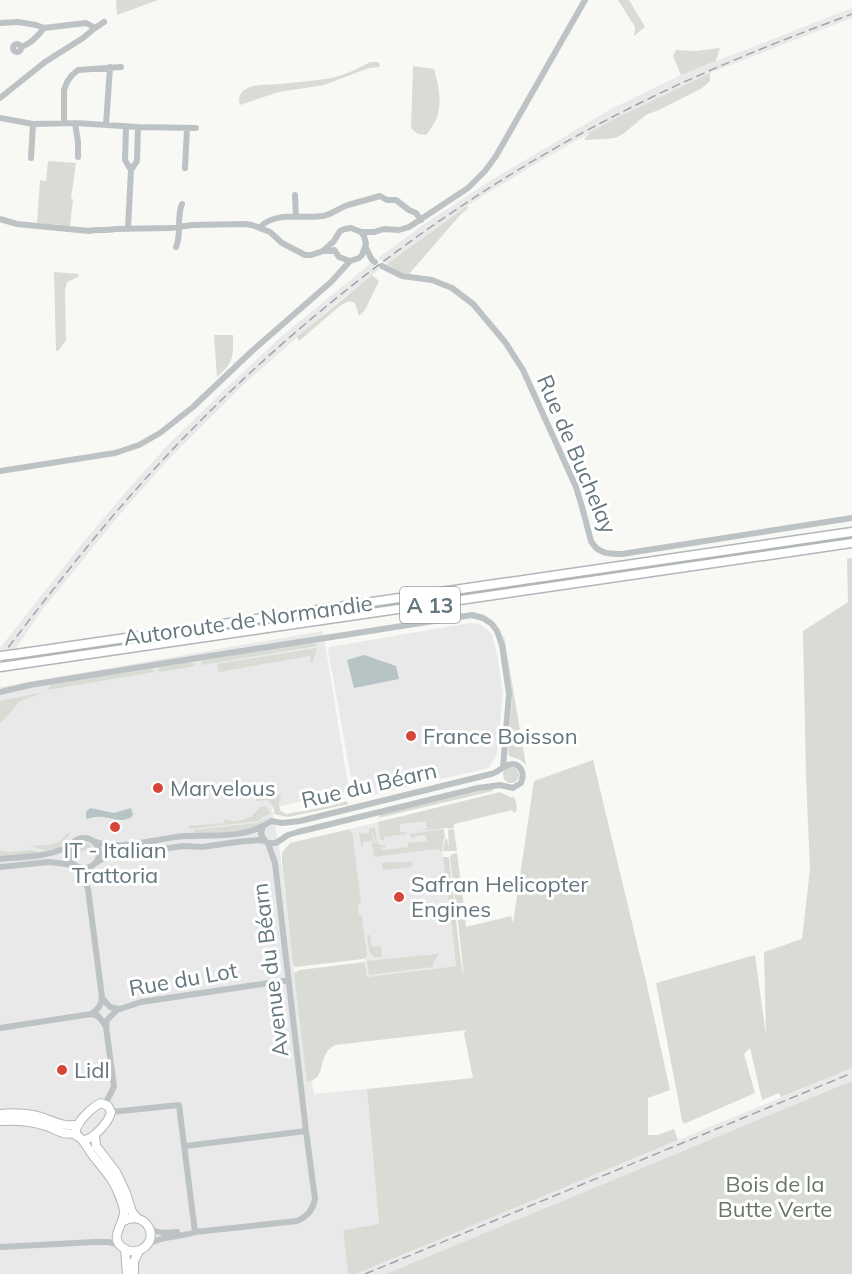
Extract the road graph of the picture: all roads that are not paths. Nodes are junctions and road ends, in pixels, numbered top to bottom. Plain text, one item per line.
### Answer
1 (585, 0) edge
2 (104, 22) dead end
3 (0, 23) edge
4 (45, 28) junction
5 (95, 28) junction
6 (21, 47) dead end
7 (110, 67) junction
8 (121, 67) dead end
9 (0, 98) edge
10 (0, 118) edge
11 (33, 123) junction
12 (64, 123) junction
13 (75, 123) junction
14 (105, 125) junction
15 (126, 127) junction
16 (138, 128) junction
17 (187, 128) junction
18 (196, 128) dead end
19 (78, 157) dead end
20 (31, 158) dead end
21 (185, 168) dead end
22 (131, 170) junction
23 (295, 195) dead end
24 (182, 204) dead end
25 (296, 217) junction
26 (0, 219) edge
27 (422, 220) junction
28 (178, 225) junction
29 (260, 227) junction
30 (128, 228) junction
31 (361, 232) junction
32 (374, 232) junction
33 (334, 241) junction
34 (366, 244) junction
35 (176, 247) dead end
36 (323, 251) junction
37 (337, 254) junction
38 (359, 258) junction
39 (350, 261) junction
40 (382, 266) dead end
41 (340, 273) junction
42 (0, 471) edge
43 (852, 518) edge
44 (852, 532) edge
45 (852, 543) edge
46 (0, 656) edge
47 (4, 666) edge
48 (0, 692) edge
49 (504, 746) junction
50 (513, 764) junction
51 (502, 768) junction
52 (504, 785) junction
53 (278, 822) junction
54 (263, 826) junction
55 (281, 840) junction
56 (93, 841) junction
57 (266, 842) junction
58 (72, 843) junction
59 (0, 859) edge
60 (276, 863) junction
61 (94, 865) junction
62 (76, 866) junction
63 (0, 867) edge
64 (88, 889) junction
65 (290, 980) junction
66 (102, 997) junction
67 (109, 1006) junction
68 (119, 1009) junction
69 (97, 1013) junction
70 (110, 1017) junction
71 (106, 1027) junction
72 (0, 1028) edge
73 (105, 1104) junction
74 (111, 1112) junction
75 (0, 1114) edge
76 (0, 1121) edge
77 (79, 1124) junction
78 (306, 1131) junction
79 (94, 1135) junction
80 (80, 1138) junction
81 (185, 1146) junction
82 (137, 1218) junction
83 (123, 1222) junction
84 (148, 1227) junction
85 (195, 1232) junction
86 (117, 1233) junction
87 (95, 1242) junction
88 (148, 1244) junction
89 (0, 1246) edge
90 (122, 1247) junction
91 (139, 1251) junction
92 (127, 1274) edge
93 (134, 1274) edge

1 - 27 street
2 - 5 street
3 - 4 street
4 - 5 street
4 - 6 street
5 - 9 street
7 - 8 street
7 - 12 street
7 - 14 street
10 - 11 street
11 - 12 street
11 - 20 street
12 - 13 street
13 - 14 street
13 - 19 street
14 - 15 street
15 - 16 street
15 - 22 street
16 - 17 street
16 - 22 street
17 - 18 street
17 - 21 street
22 - 30 street
23 - 25 street
24 - 28 street
25 - 27 street
25 - 29 street
26 - 30 street
27 - 32 street
28 - 29 street
28 - 30 street
28 - 35 street
29 - 36 street
31 - 32 street
31 - 33 street
31 - 34 street
32 - 34 street
33 - 36 street
33 - 37 street
34 - 38 street
34 - 38 street
36 - 37 street
37 - 39 street
37 - 41 street
38 - 39 street
39 - 41 street
40 - 43 street, Rue de Buchelay
41 - 42 street
44 - 46 highway, Autoroute de Normandie / A 13, bridge
45 - 47 highway, Autoroute de Normandie / A 13
48 - 49 street
49 - 50 street
49 - 51 street
50 - 51 street
50 - 52 street
51 - 52 street
51 - 53 street, Rue du Béarn
52 - 55 street, Rue du Béarn
53 - 54 street
53 - 55 street
54 - 56 street
54 - 57 street
55 - 57 street
55 - 60 street, Avenue du Béarn
56 - 58 street
56 - 61 street
57 - 60 street, Avenue du Béarn
57 - 61 street
58 - 59 street
58 - 62 street
60 - 65 street, Avenue du Béarn
61 - 62 street
61 - 64 street
62 - 63 street
62 - 64 street
64 - 66 street
65 - 68 street, Rue du Lot
65 - 78 street, Avenue du Béarn
66 - 67 street
66 - 69 street
67 - 68 street
67 - 69 street
67 - 70 street
68 - 70 street
69 - 70 street
69 - 71 street
69 - 72 street
70 - 71 street
71 - 73 street
73 - 74 main road
73 - 77 main road
74 - 79 main road
74 - 81 street
75 - 77 main road
76 - 80 main road
77 - 80 main road
78 - 81 street
78 - 85 street, Avenue du Béarn
79 - 80 main road
79 - 82 main road
80 - 83 main road
81 - 85 street
82 - 83 main road
82 - 84 main road
83 - 86 main road
84 - 85 street
84 - 88 main road
85 - 88 street
86 - 87 street
86 - 90 main road
87 - 89 street
87 - 90 street
88 - 91 main road
90 - 91 main road
90 - 92 main road
91 - 93 main road

